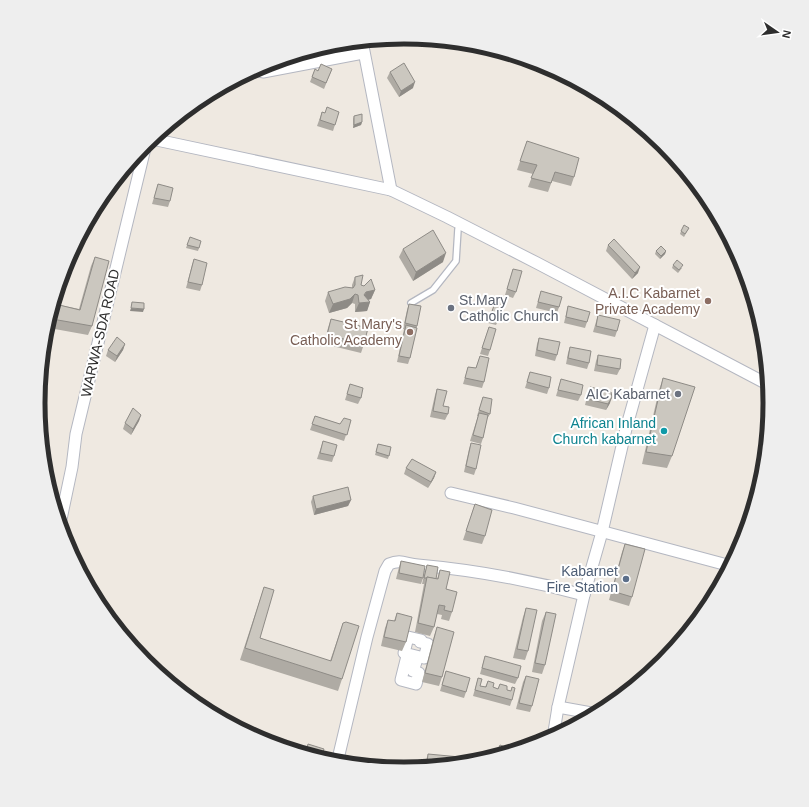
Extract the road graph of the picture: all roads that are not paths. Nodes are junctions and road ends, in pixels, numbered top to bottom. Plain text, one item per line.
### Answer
1 (362, 47) edge
2 (363, 53) junction
3 (266, 71) edge
4 (159, 141) edge
5 (143, 156) edge
6 (391, 190) junction
7 (458, 229) dead end
8 (411, 303) edge
9 (655, 325) junction
10 (763, 382) edge
11 (451, 493) dead end
12 (62, 513) edge
13 (602, 532) junction
14 (726, 565) edge
15 (584, 595) junction
16 (558, 707) junction
17 (588, 712) edge
18 (554, 730) edge
19 (339, 757) edge

1 - 2 street
2 - 3 street
2 - 6 street
4 - 6 street
5 - 12 street, WARWA-SDA ROAD
6 - 9 street
7 - 8 lane
9 - 10 street
9 - 13 street
11 - 13 street
13 - 14 street
13 - 15 street
15 - 16 street
15 - 19 street
16 - 17 street
16 - 18 street

